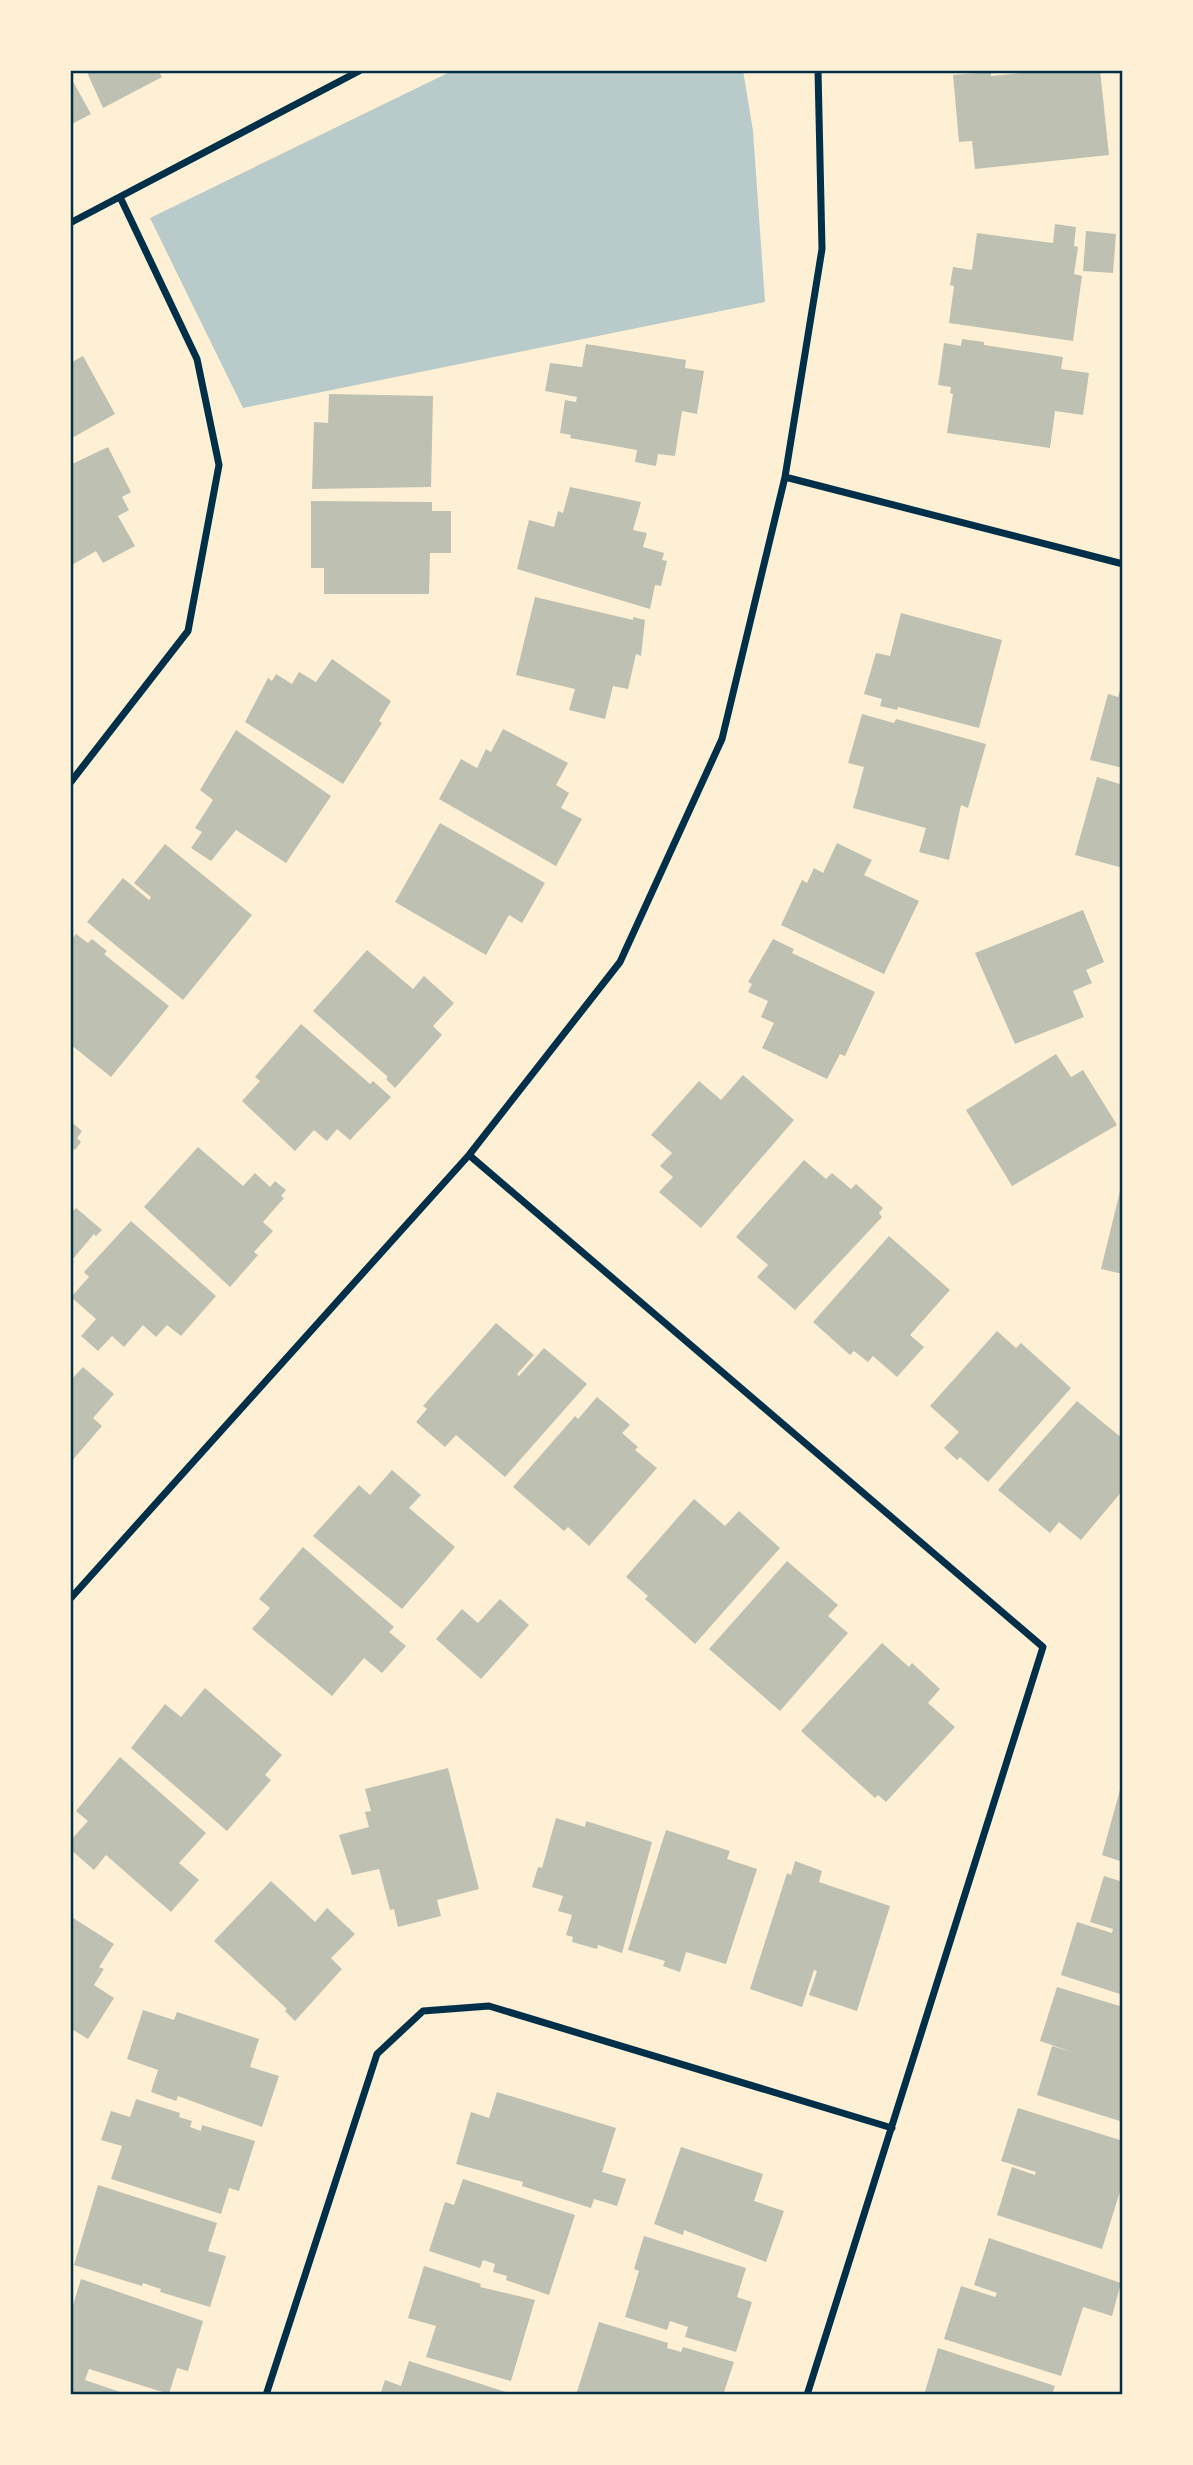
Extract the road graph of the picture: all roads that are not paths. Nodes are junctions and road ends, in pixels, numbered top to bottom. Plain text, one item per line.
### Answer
1 (361, 70) edge
2 (818, 70) edge
3 (120, 197) junction
4 (70, 223) edge
5 (785, 477) junction
6 (1123, 564) edge
7 (70, 783) edge
8 (469, 1155) junction
9 (70, 1599) edge
10 (892, 2128) junction
11 (266, 2395) edge
12 (807, 2395) edge

1 - 3 street
2 - 5 street
3 - 4 street
3 - 7 street
5 - 6 street
5 - 8 street
8 - 9 street
8 - 10 street
10 - 11 street
10 - 12 street

